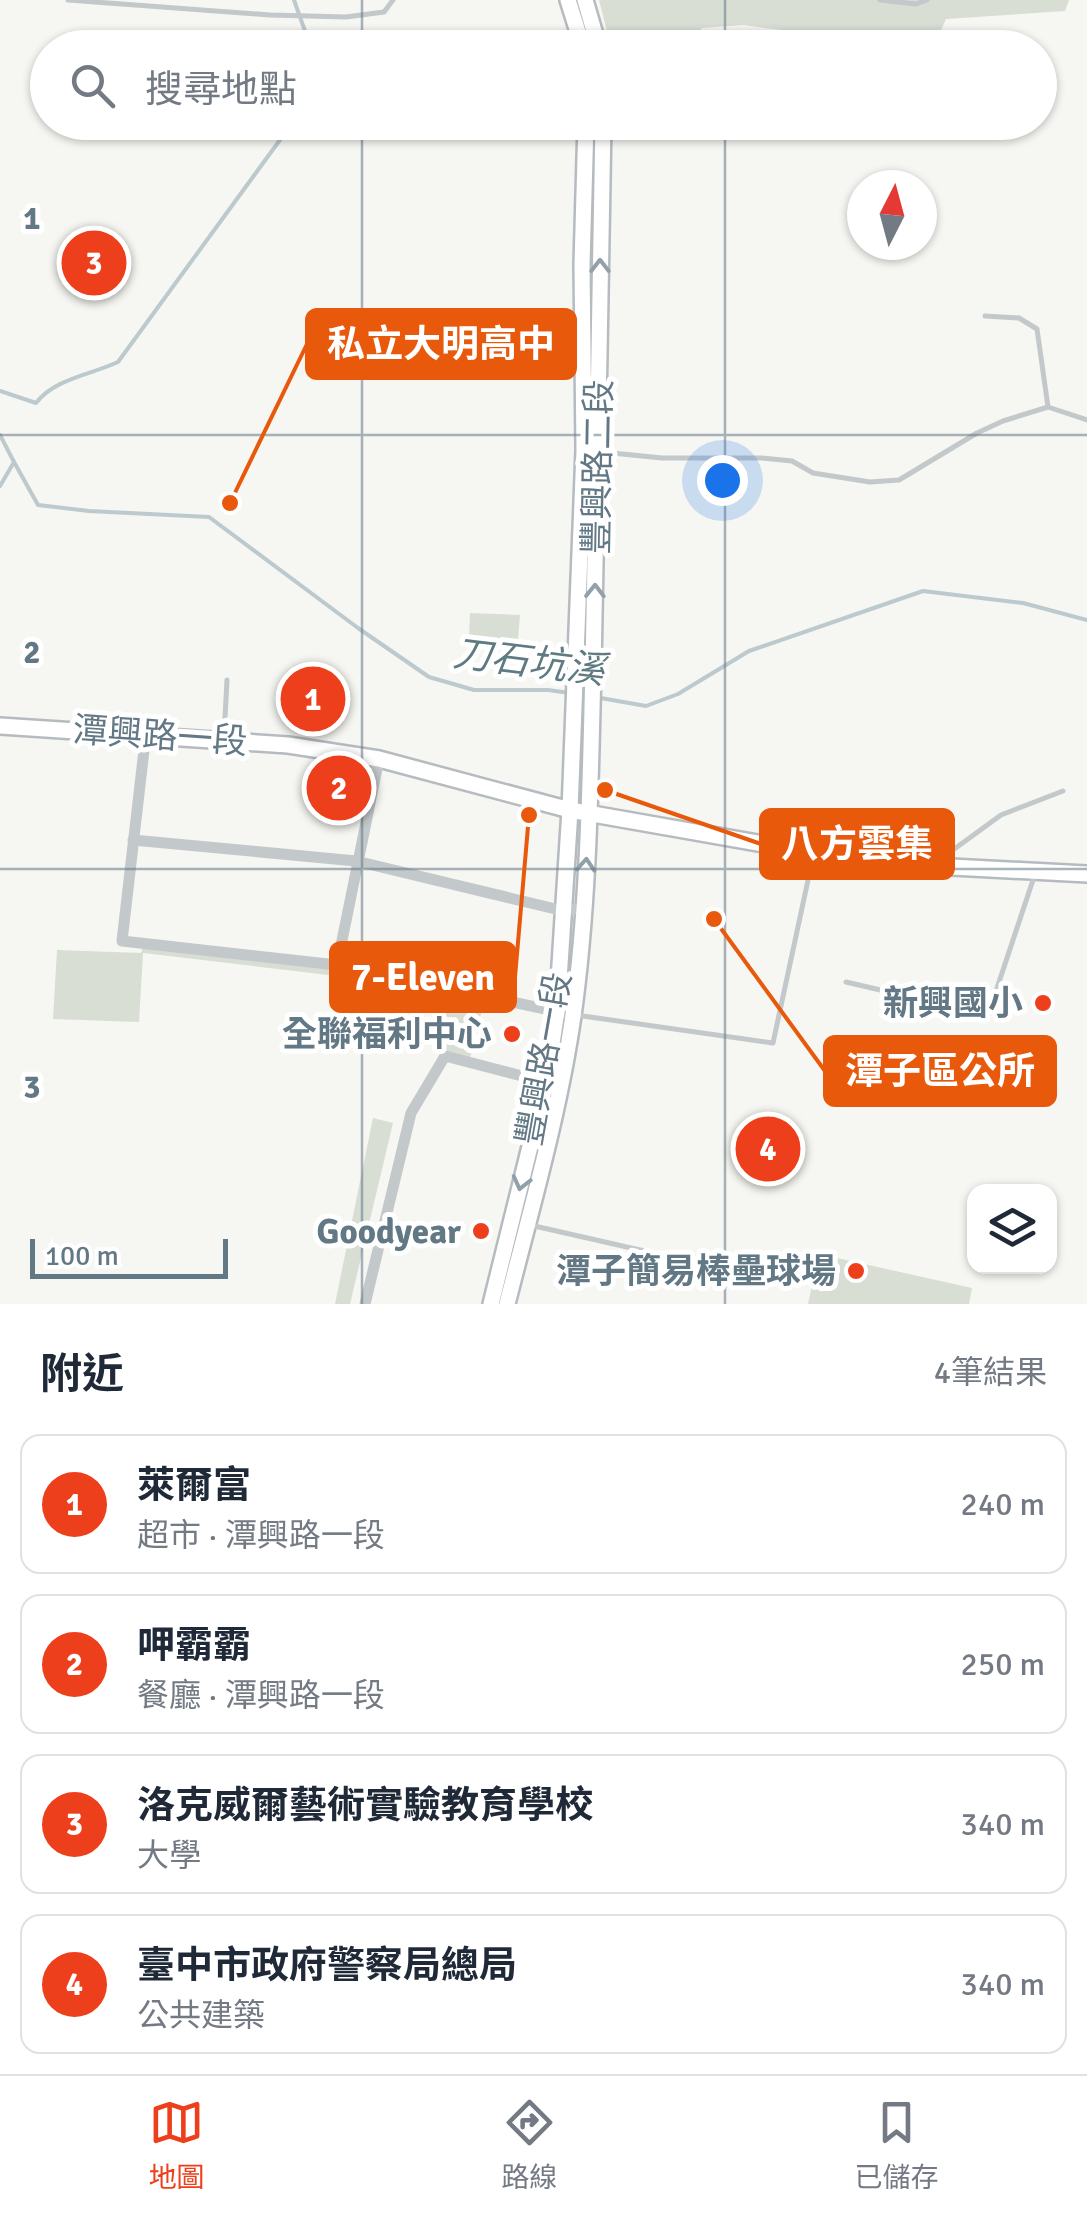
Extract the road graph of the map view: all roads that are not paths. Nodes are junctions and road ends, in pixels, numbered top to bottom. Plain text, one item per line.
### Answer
1 (68, 0) edge
2 (393, 0) edge
3 (568, 0) edge
4 (585, 0) edge
5 (880, 0) edge
6 (927, 0) edge
7 (577, 30) edge
8 (594, 30) edge
9 (585, 140) edge
10 (602, 140) edge
11 (984, 316) dead end
12 (1048, 407) junction
13 (1087, 420) edge
14 (591, 451) junction
15 (228, 680) dead end
16 (0, 726) edge
17 (146, 733) junction
18 (224, 738) junction
19 (379, 759) junction
20 (1063, 791) dead end
21 (570, 810) junction
22 (590, 812) junction
23 (133, 840) junction
24 (814, 853) junction
25 (356, 861) junction
26 (940, 866) junction
27 (1036, 872) junction
28 (1087, 874) edge
29 (583, 908) junction
30 (564, 911) junction
31 (337, 965) junction
32 (846, 982) dead end
33 (565, 1013) junction
34 (554, 1085) junction
35 (520, 1222) junction
36 (781, 1282) dead end
37 (365, 1304) edge
38 (491, 1304) edge
39 (507, 1304) edge

1 - 2 lane
3 - 7 street
4 - 8 street
5 - 6 lane
9 - 14 street, 豐興路二段
14 -> 10 street, 豐興路二段
11 - 12 lane
12 - 13 lane
12 - 14 lane
14 - 21 street, 豐興路二段
22 -> 14 street, 豐興路二段
15 - 18 lane
16 - 17 street, 潭興路一段
17 - 18 street, 潭興路一段
17 - 23 street
18 - 19 street, 潭興路一段
19 - 21 street, 潭興路一段
19 - 25 street
20 - 26 lane
21 - 22 street, 潭興路一段
21 - 30 street, 豐興路一段
22 - 24 street, 潭興路一段
29 -> 22 street, 豐興路一段
23 - 25 street
23 - 31 street
24 - 26 street, 潭興路一段
24 - 33 lane
25 - 30 street
25 - 31 street
26 - 27 street, 潭興路一段
27 - 28 street, 潭興路一段
27 - 32 lane
29 - 30 street
29 - 33 street, 豐興路一段
30 - 33 street, 豐興路一段
31 - 33 street
33 - 34 street, 豐興路一段
34 - 35 street, 豐興路一段
34 - 37 street
35 - 36 lane
35 - 38 street, 豐興路一段
35 - 39 street, 豐興路一段

